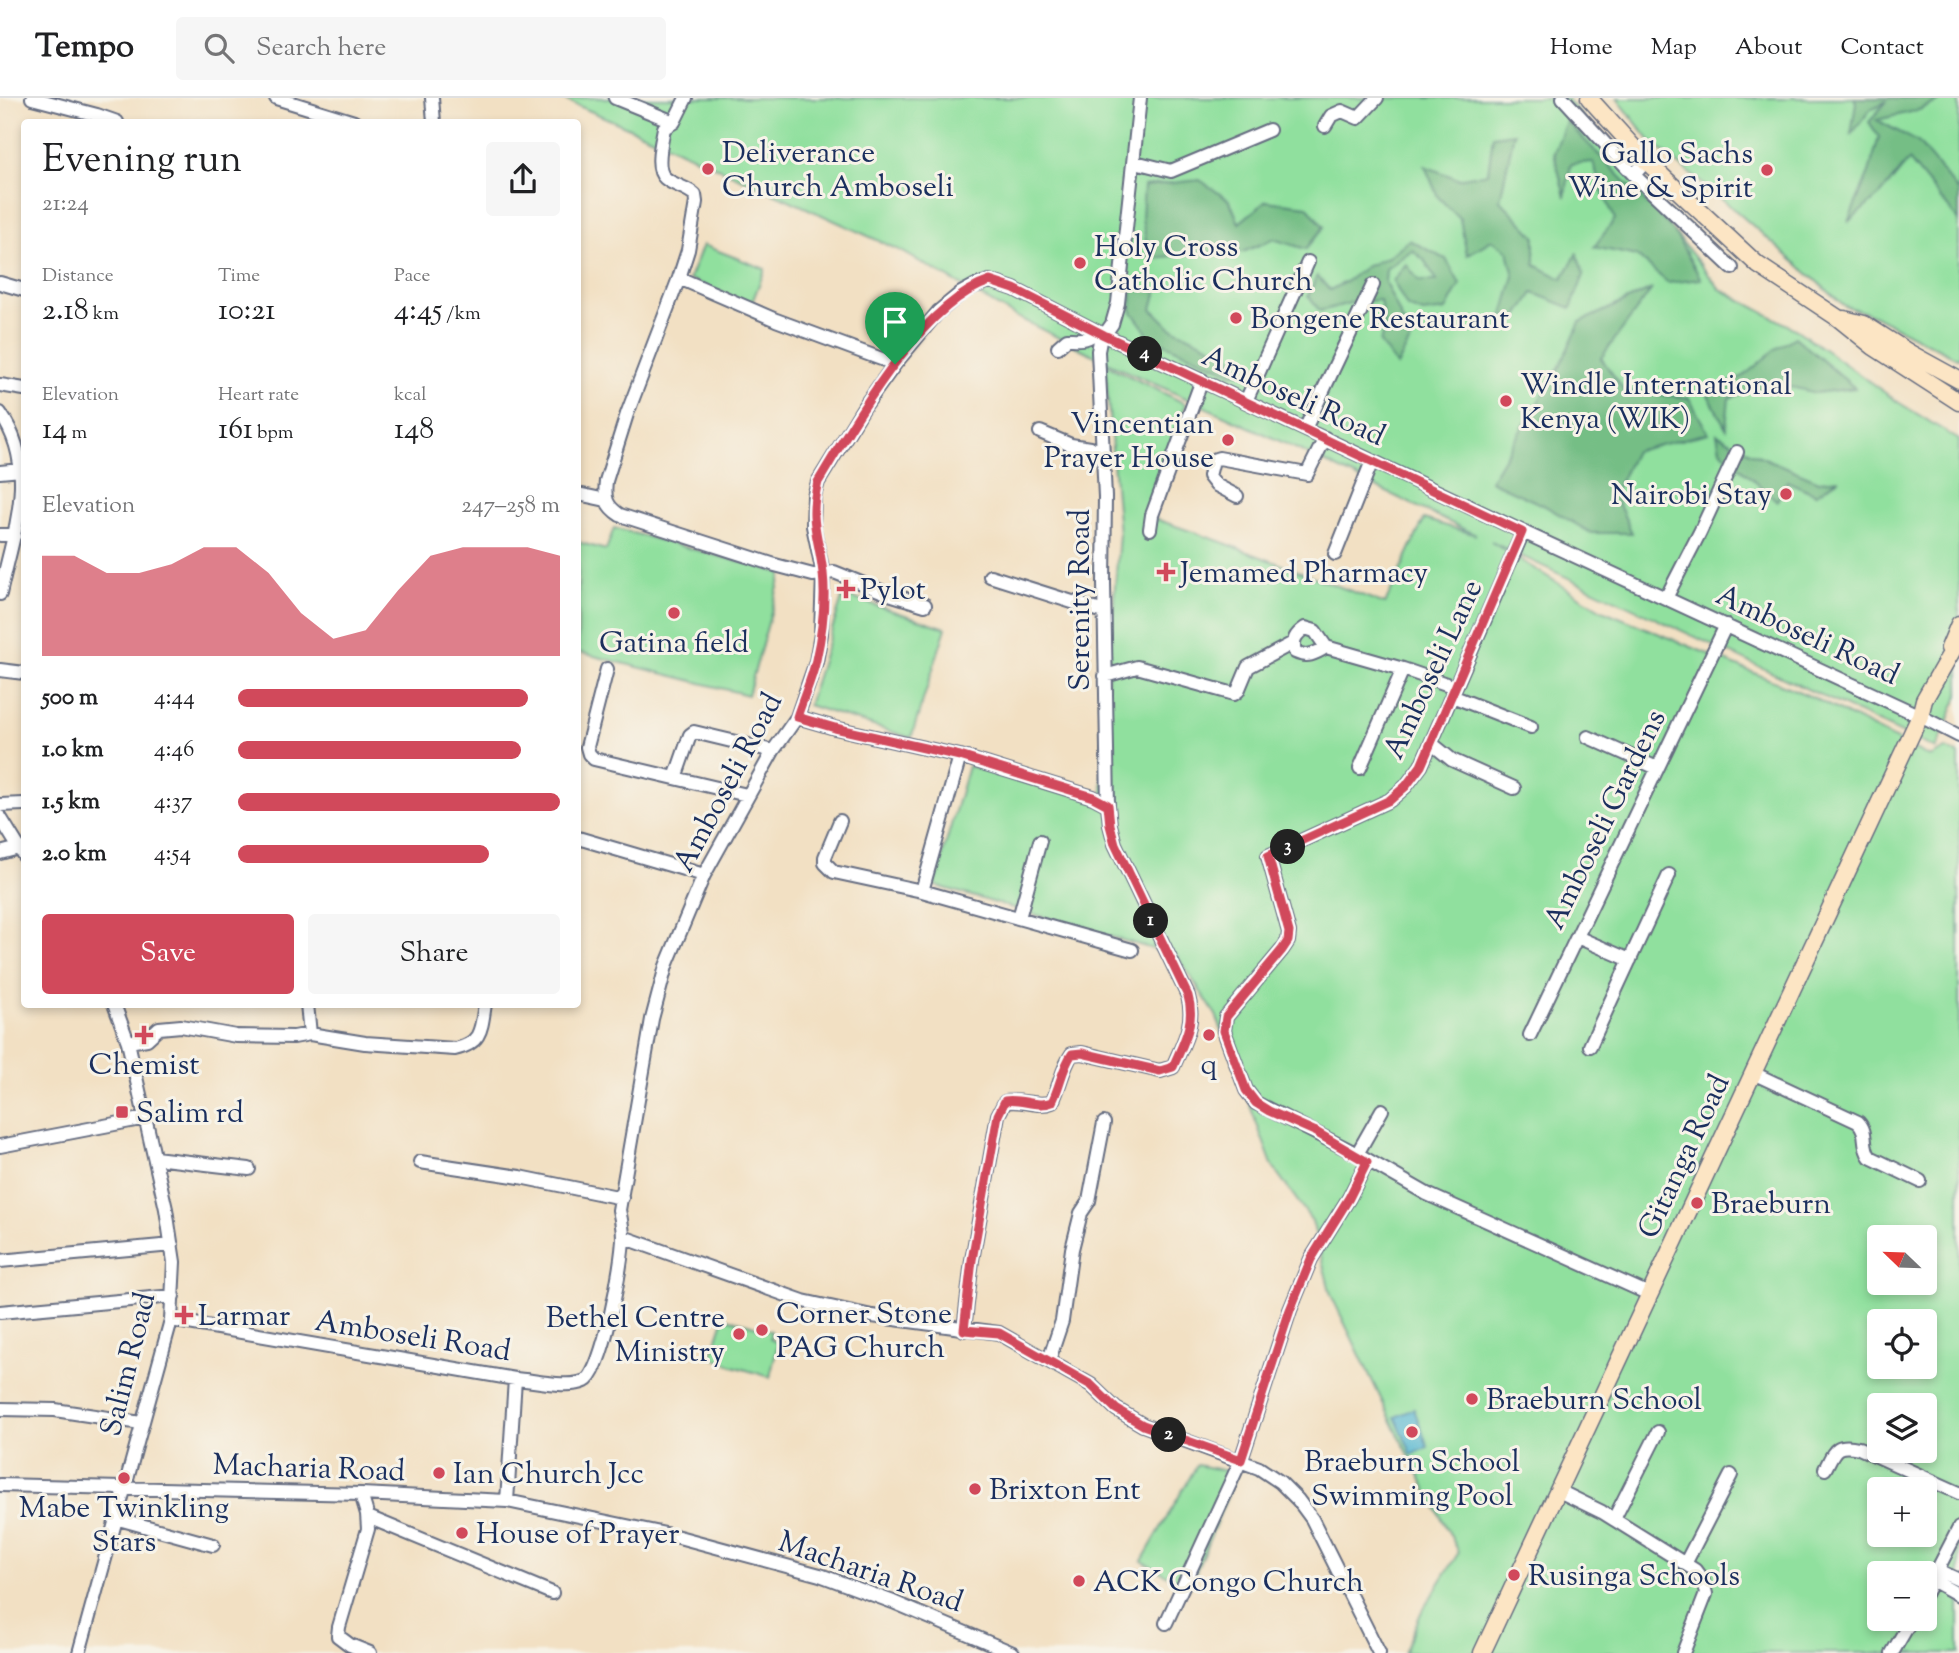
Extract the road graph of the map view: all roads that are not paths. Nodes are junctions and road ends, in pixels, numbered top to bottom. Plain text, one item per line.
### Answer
1 (32, 98) edge
2 (276, 98) edge
3 (432, 98) edge
4 (615, 98) edge
5 (686, 98) edge
6 (1140, 98) edge
7 (1377, 98) edge
8 (1589, 98) edge
9 (1570, 100) edge
10 (108, 119) edge
11 (344, 119) edge
12 (434, 119) edge
13 (674, 122) junction
14 (1325, 127) dead end
15 (1269, 130) dead end
16 (1646, 161) junction
17 (1135, 162) junction
18 (1634, 175) junction
19 (1308, 262) dead end
20 (1732, 268) dead end
21 (678, 278) junction
22 (0, 283) edge
23 (1373, 285) dead end
24 (21, 289) edge
25 (1839, 318) junction
26 (1100, 333) junction
27 (1058, 347) dead end
28 (895, 364) junction
29 (1202, 380) junction
30 (1959, 380) edge
31 (0, 386) edge
32 (21, 389) edge
33 (1246, 401) junction
34 (1959, 402) edge
35 (0, 413) edge
36 (1304, 429) junction
37 (1040, 432) dead end
38 (1325, 438) junction
39 (1102, 450) junction
40 (1737, 452) dead end
41 (1372, 461) junction
42 (21, 470) joint
43 (0, 472) edge
44 (581, 495) edge
45 (1237, 496) dead end
46 (606, 500) junction
47 (21, 507) edge
48 (1150, 529) dead end
49 (1522, 532) junction
50 (0, 535) edge
51 (15, 535) junction
52 (1335, 554) dead end
53 (823, 573) junction
54 (990, 576) dead end
55 (0, 593) edge
56 (1666, 598) junction
57 (925, 605) dead end
58 (1104, 612) junction
59 (1959, 624) edge
60 (1726, 625) junction
61 (1959, 639) edge
62 (1293, 643) junction
63 (1326, 647) junction
64 (0, 664) edge
65 (21, 665) edge
66 (607, 669) dead end
67 (1403, 669) junction
68 (0, 670) edge
69 (21, 673) edge
70 (1105, 676) junction
71 (1934, 682) junction
72 (1453, 692) junction
73 (1920, 716) junction
74 (797, 717) junction
75 (1531, 727) dead end
76 (1959, 736) edge
77 (1588, 737) dead end
78 (1431, 743) junction
79 (773, 751) junction
80 (960, 756) junction
81 (1360, 768) dead end
82 (1657, 768) junction
83 (675, 778) junction
84 (1514, 788) dead end
85 (747, 796) junction
86 (21, 804) edge
87 (0, 805) edge
88 (1108, 805) junction
89 (0, 817) edge
90 (840, 821) dead end
91 (581, 839) edge
92 (1040, 841) dead end
93 (21, 850) edge
94 (21, 852) edge
95 (0, 853) edge
96 (704, 875) junction
97 (1669, 875) dead end
98 (922, 891) junction
99 (1019, 918) junction
100 (1577, 937) junction
101 (1132, 950) dead end
102 (1629, 960) junction
103 (115, 1008) edge
104 (307, 1008) edge
105 (485, 1008) edge
106 (310, 1034) junction
107 (1530, 1035) dead end
108 (128, 1042) junction
109 (1590, 1046) dead end
110 (1754, 1073) junction
111 (1382, 1110) dead end
112 (146, 1118) junction
113 (1104, 1123) dead end
114 (0, 1146) edge
115 (155, 1158) junction
116 (1362, 1158) junction
117 (420, 1162) dead end
118 (248, 1169) dead end
119 (1920, 1181) dead end
120 (622, 1198) junction
121 (623, 1237) junction
122 (172, 1245) junction
123 (0, 1261) edge
124 (1649, 1294) junction
125 (173, 1296) junction
126 (0, 1312) edge
127 (171, 1320) junction
128 (964, 1330) junction
129 (1049, 1360) junction
130 (515, 1379) junction
131 (0, 1409) edge
132 (141, 1423) junction
133 (1658, 1432) dead end
134 (1241, 1460) junction
135 (1825, 1469) dead end
136 (1731, 1475) dead end
137 (0, 1485) edge
138 (123, 1488) junction
139 (1559, 1491) junction
140 (1959, 1493) edge
141 (360, 1494) junction
142 (507, 1502) junction
143 (368, 1517) junction
144 (115, 1518) junction
145 (1614, 1520) junction
146 (1959, 1528) edge
147 (214, 1545) dead end
148 (1685, 1564) junction
149 (1937, 1571) edge
150 (1937, 1575) edge
151 (1937, 1577) edge
152 (1959, 1580) edge
153 (552, 1593) dead end
154 (1959, 1595) edge
155 (1166, 1623) dead end
156 (1905, 1631) edge
157 (79, 1653) edge
158 (370, 1653) edge
159 (1013, 1653) edge
160 (1379, 1653) edge
161 (1482, 1653) edge
162 (1683, 1653) edge
163 (1892, 1653) edge

1 - 10 street
2 - 11 street
3 - 12 street
4 - 13 street
5 - 13 street
6 - 17 street, Serenity Road
7 - 14 street
8 - 16 main road
9 - 18 street
13 - 21 street
15 - 17 street
16 - 18 street
16 - 25 main road
17 - 26 street, Serenity Road
18 - 20 street
19 - 33 street
21 - 28 street
21 - 46 street
22 - 24 street
23 - 36 street
25 - 30 main road
25 - 34 main road
26 - 27 street
26 - 28 street, Amboseli Road
26 - 29 street, Amboseli Road
26 - 39 street, Serenity Road
28 - 53 street, Amboseli Road
29 - 33 street, Amboseli Road
29 - 48 street
31 - 32 street
33 - 36 street, Amboseli Road
35 - 42 street
36 - 38 street, Amboseli Road
37 - 39 street
38 - 41 street, Amboseli Road
38 - 45 street
39 - 58 street, Serenity Road
40 - 56 street
41 - 49 street, Amboseli Road
41 - 52 street
42 - 43 street
44 - 46 street
46 - 53 street
47 - 51 street
49 - 56 street, Amboseli Road
49 - 72 street, Amboseli Lane
50 - 51 street
51 - 55 street
53 - 57 street
53 - 74 street, Amboseli Road
54 - 58 street
56 - 60 street, Amboseli Road
58 - 70 street, Serenity Road
59 - 71 main road, Gitanga Road
60 - 73 street, Amboseli Road
60 - 82 street, Amboseli Gardens
61 - 71 main road, Gitanga Road
62 - 63 street
62 - 63 street
62 - 70 street
63 - 67 street
64 - 65 street
66 - 83 street
67 - 72 street
67 - 81 street
68 - 69 street
70 - 88 street, Serenity Road
71 - 73 main road, Gitanga Road
72 - 75 street
72 - 78 street, Amboseli Lane
73 - 76 street, Amboseli Road
73 - 110 main road, Gitanga Road
74 - 79 street, Amboseli Road
74 - 80 street
77 - 82 street
78 - 84 street
78 - 116 street, Amboseli Lane
79 - 83 street
79 - 85 street, Amboseli Road
80 - 88 street
80 - 98 street
82 - 100 street, Amboseli Gardens
83 - 85 street
85 - 96 street, Amboseli Road
86 - 87 street
88 - 128 street, Serenity Road
89 - 93 street
90 - 98 street
91 - 96 street
92 - 99 street
94 - 95 street
96 - 120 street, Amboseli Road
97 - 102 street
98 - 99 street
99 - 101 street
100 - 102 street
100 - 107 street, Amboseli Gardens
102 - 109 street
103 - 108 street, Salim Road
104 - 106 street
105 - 106 street
106 - 108 street
108 - 112 street, Salim Road
110 - 119 street
110 - 124 main road, Gitanga Road
111 - 116 street
112 - 114 street
112 - 115 street, Salim Road
113 - 129 street
115 - 118 street
115 - 122 street, Salim Road
116 - 124 street
116 - 134 street
117 - 120 street
120 - 121 street, Amboseli Road
121 - 128 street
121 - 130 street, Amboseli Road
122 - 123 street
122 - 125 street, Salim Road
124 - 139 main road, Gitanga Road
125 - 126 street
125 - 127 street, Salim Road
127 - 130 street, Amboseli Road
127 - 132 street, Salim Road
128 - 129 street
129 - 134 street
130 - 142 street
131 - 132 street
132 - 138 street, Salim Road
133 - 145 street
134 - 155 street
134 - 160 street
135 - 140 street
136 - 148 street
137 - 138 street, Macharia Road
138 - 141 street, Macharia Road
138 - 144 street, Salim Road
139 - 145 street
139 - 161 main road, Gitanga Road
141 - 142 street, Macharia Road
141 - 143 street
142 - 159 street, Macharia Road
143 - 153 street
143 - 158 street
144 - 147 street
144 - 157 street, Salim Road
145 - 148 street
146 - 149 street
148 - 162 street
150 - 152 street
151 - 154 street
156 - 163 street

